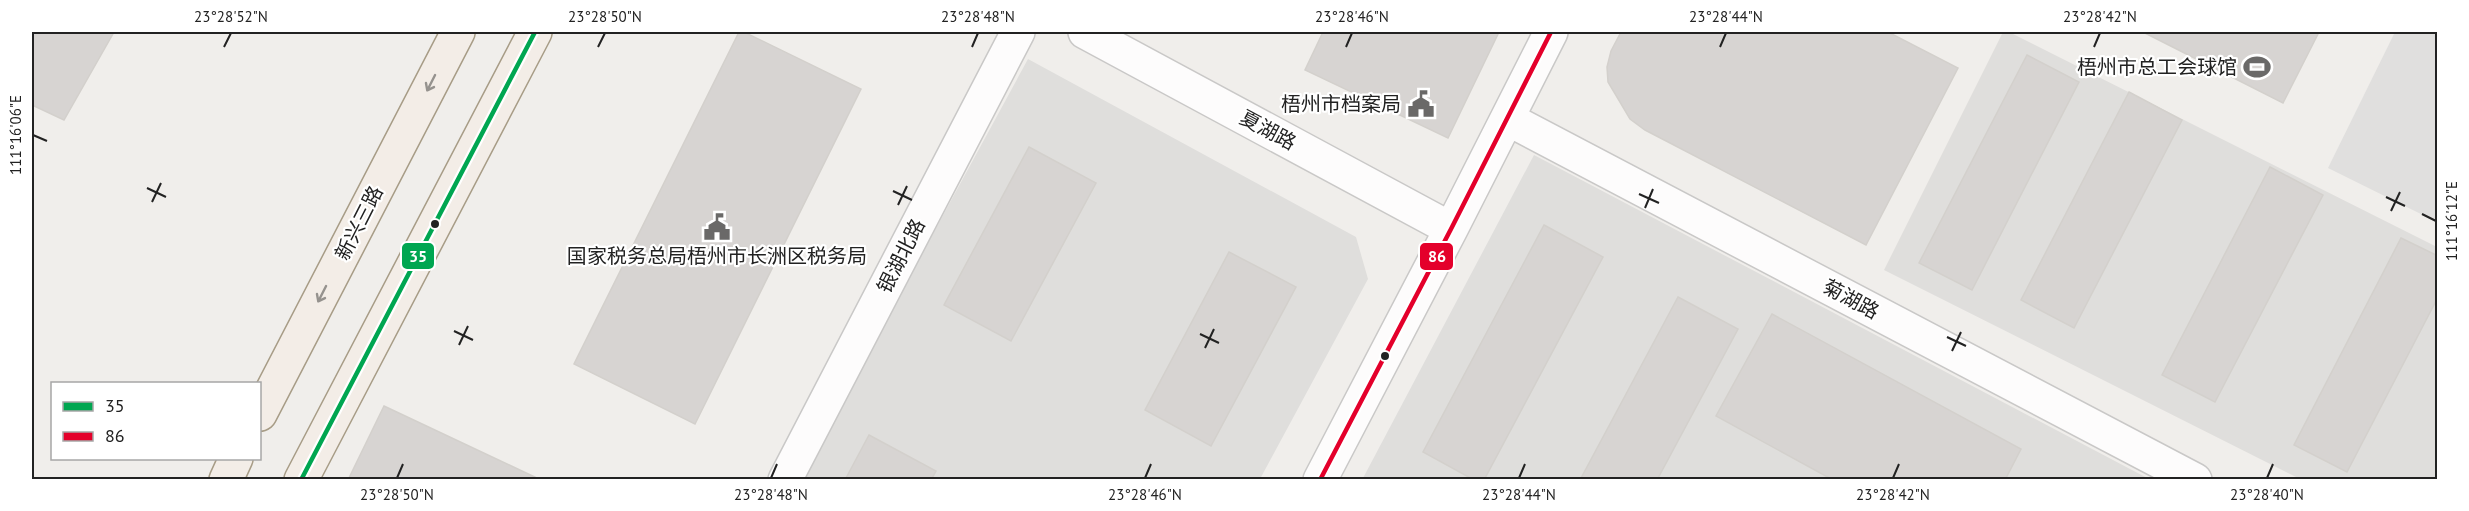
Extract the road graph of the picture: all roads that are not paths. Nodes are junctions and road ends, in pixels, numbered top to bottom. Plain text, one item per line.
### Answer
1 (458, 32) edge
2 (535, 32) edge
3 (1018, 32) edge
4 (1085, 32) edge
5 (1551, 32) edge
6 (1508, 119) junction
7 (1451, 229) junction
8 (261, 412) edge
9 (235, 460) edge
10 (225, 480) edge
11 (301, 480) edge
12 (785, 480) edge
13 (1320, 480) edge
14 (2194, 480) edge

1 -> 8 main road, 新兴三路
2 - 11 main road
3 - 12 street, 银湖北路
4 - 7 street, 夏湖路
5 - 6 street
6 - 7 street
6 - 14 street, 菊湖路
7 - 13 street
9 - 10 main road

